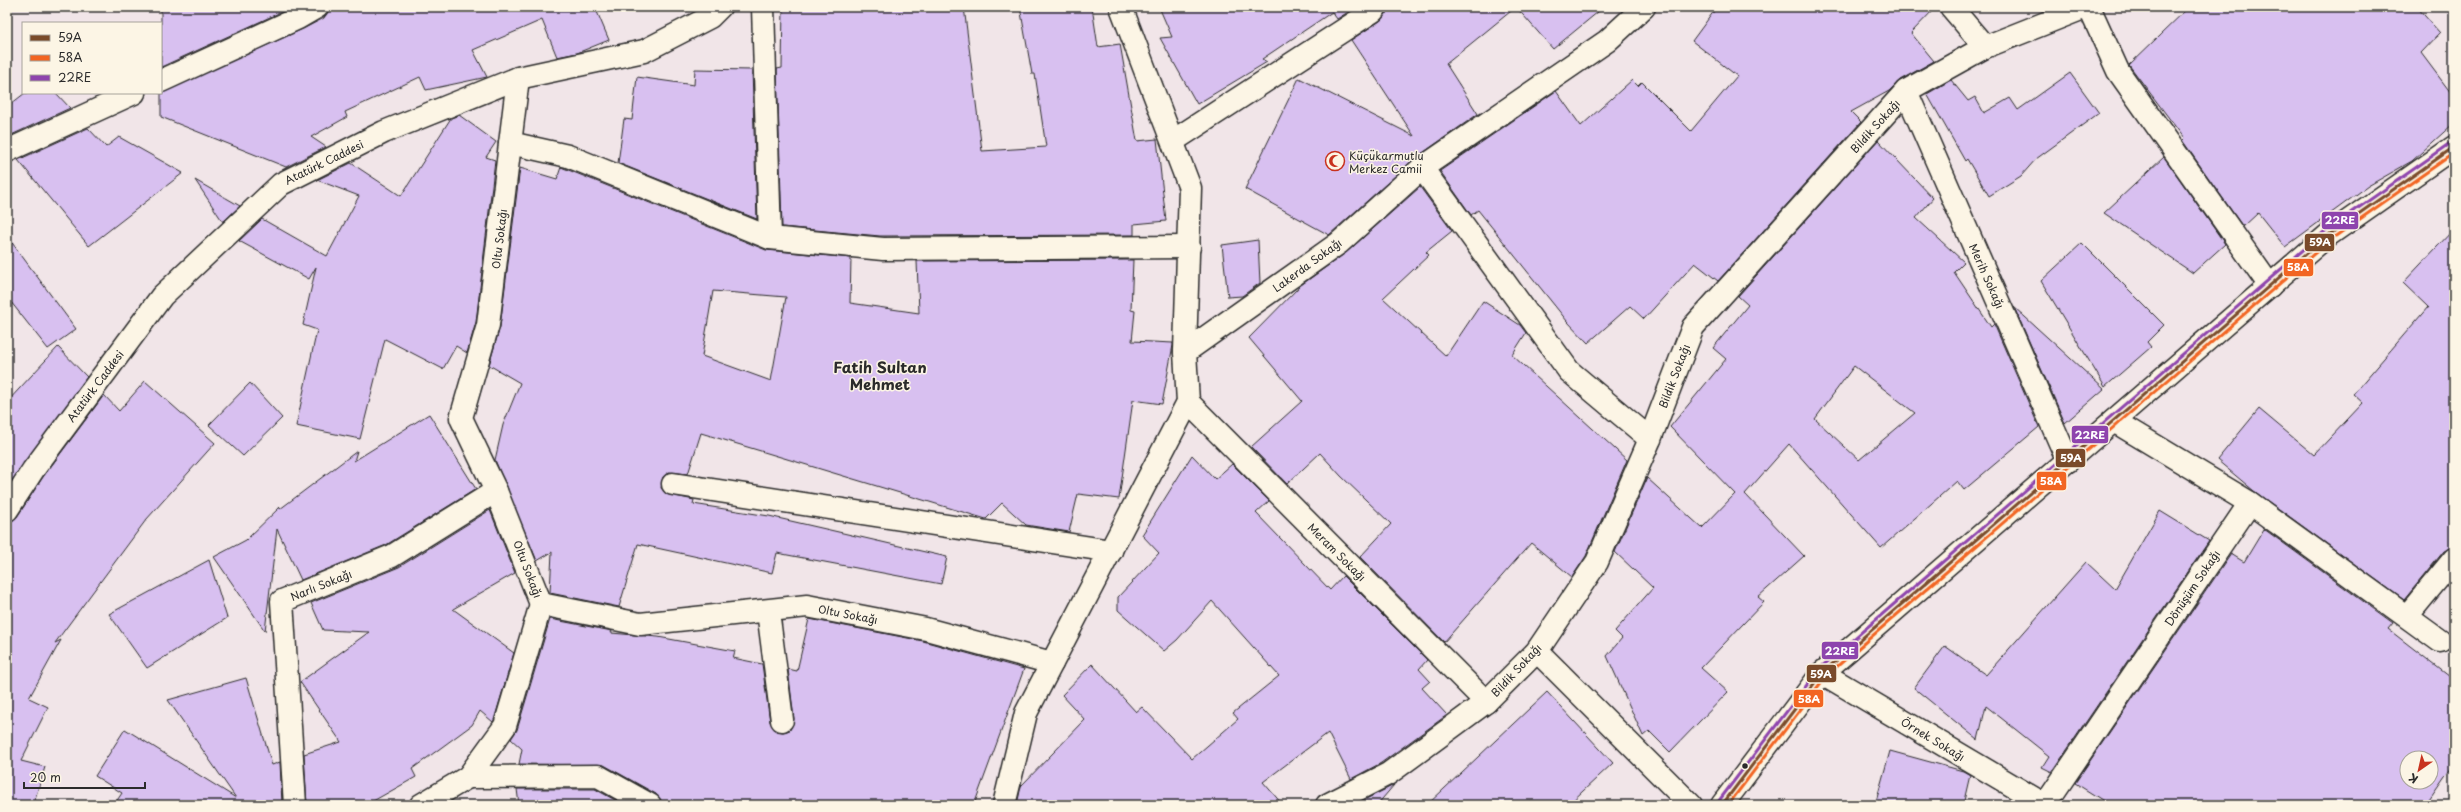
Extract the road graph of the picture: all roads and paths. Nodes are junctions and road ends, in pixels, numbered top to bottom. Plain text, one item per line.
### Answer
1 (317, 7) edge
2 (720, 7) edge
3 (763, 7) edge
4 (1122, 7) edge
5 (1376, 7) edge
6 (1644, 7) edge
7 (1951, 7) edge
8 (2088, 7) edge
9 (1984, 47) junction
10 (518, 78) junction
11 (162, 81) edge
12 (1906, 91) junction
13 (132, 94) edge
14 (1173, 141) junction
15 (510, 143) junction
16 (2454, 147) edge
17 (7, 151) edge
18 (1422, 168) junction
19 (770, 238) junction
20 (1188, 247) junction
21 (2270, 286) junction
22 (1185, 352) junction
23 (1188, 402) junction
24 (2114, 421) junction
25 (1650, 439) junction
26 (2068, 461) junction
27 (673, 484) dead end
28 (496, 491) junction
29 (2250, 502) junction
30 (7, 510) edge
31 (1111, 551) junction
32 (2454, 559) edge
33 (541, 604) junction
34 (768, 611) junction
35 (2407, 616) junction
36 (2440, 641) dead end
37 (1537, 651) junction
38 (1052, 664) junction
39 (1822, 673) junction
40 (1486, 702) junction
41 (782, 720) dead end
42 (468, 777) junction
43 (295, 805) edge
44 (421, 805) edge
45 (650, 805) edge
46 (1004, 805) edge
47 (1327, 805) edge
48 (1691, 805) edge
49 (1722, 805) edge
50 (2045, 805) edge

1 - 11 street
2 - 10 street, Atatürk Caddesi
3 - 19 street
4 - 14 street
5 - 14 street
6 - 18 street, Lakerda Sokağı
7 - 9 street
8 - 9 street, Bildik Sokağı
8 - 21 street
9 - 12 street, Bildik Sokağı
10 - 15 street, Oltu Sokağı
10 - 30 street, Atatürk Caddesi
12 - 25 street, Bildik Sokağı
12 - 26 street, Merih Sokağı
13 - 17 street
14 - 20 street
15 - 19 street
15 - 28 street, Oltu Sokağı
16 - 21 street
18 - 22 street, Lakerda Sokağı
18 - 25 street
19 - 20 street
20 - 22 street
21 - 24 street
22 - 23 street
23 - 31 street
23 - 40 street, Meram Sokağı
24 - 26 street
24 - 29 street
25 - 37 street, Bildik Sokağı
26 - 39 street
27 - 31 street
28 - 33 street, Oltu Sokağı
28 - 43 street, Narlı Sokağı
29 - 35 street
29 - 50 street, Dönüşüm Sokağı
31 - 38 street
32 - 35 street
33 - 34 street, Oltu Sokağı
33 - 42 street
34 - 38 street, Oltu Sokağı
34 - 41 street
35 - 36 street
37 - 40 street, Bildik Sokağı
37 - 48 street
38 - 46 street
39 - 49 street
39 - 50 street, Örnek Sokağı
40 - 47 street, Bildik Sokağı
42 - 44 street
42 - 45 street

